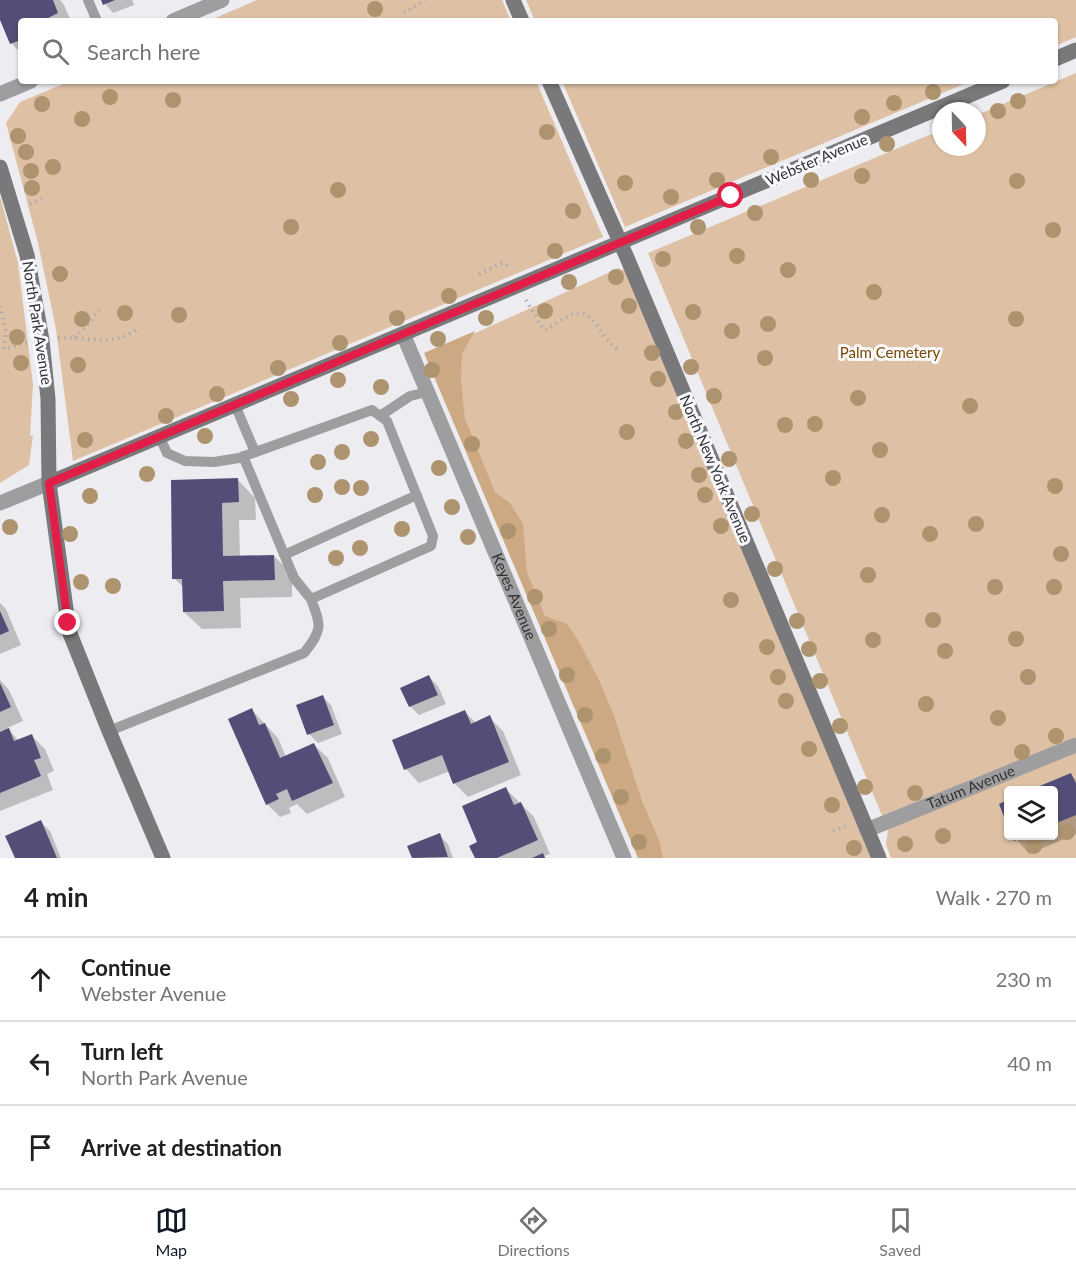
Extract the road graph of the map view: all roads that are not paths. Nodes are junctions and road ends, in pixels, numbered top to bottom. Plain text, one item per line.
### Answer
1 (88, 0) edge
2 (222, 0) edge
3 (513, 0) edge
4 (96, 18) edge
5 (180, 18) edge
6 (521, 18) edge
7 (1076, 50) edge
8 (1058, 58) edge
9 (24, 84) edge
10 (550, 84) edge
11 (996, 84) edge
12 (0, 94) edge
13 (0, 167) edge
14 (620, 243) junction
15 (403, 334) junction
16 (427, 392) junction
17 (235, 405) junction
18 (380, 416) junction
19 (159, 436) junction
20 (255, 452) junction
21 (241, 457) junction
22 (49, 483) junction
23 (417, 495) junction
24 (0, 503) edge
25 (284, 555) junction
26 (311, 599) junction
27 (109, 731) junction
28 (1076, 745) edge
29 (867, 830) junction
30 (163, 858) edge
31 (624, 858) edge
32 (879, 858) edge

1 - 4 lane
2 - 5 street
3 - 6 street
7 - 8 street
9 - 12 street
10 - 14 street, North New York Avenue
11 - 14 street, Webster Avenue
13 - 22 street, North Park Avenue
14 - 15 street, Webster Avenue
14 - 29 street, North New York Avenue
15 - 16 street, Keyes Avenue
15 - 17 street, Webster Avenue
16 - 18 lane
16 - 31 street, Keyes Avenue
17 - 19 street, Webster Avenue
17 - 20 lane
18 - 20 lane
18 - 23 lane
19 - 21 lane
19 - 22 street, Webster Avenue
20 - 21 lane
21 - 25 lane
22 - 24 street, Webster Avenue
22 - 27 street, North Park Avenue
23 - 25 lane
23 - 26 lane
25 - 26 lane
26 - 27 lane
27 - 30 street, North Park Avenue
28 - 29 street, Tatum Avenue
29 - 32 street, North New York Avenue

